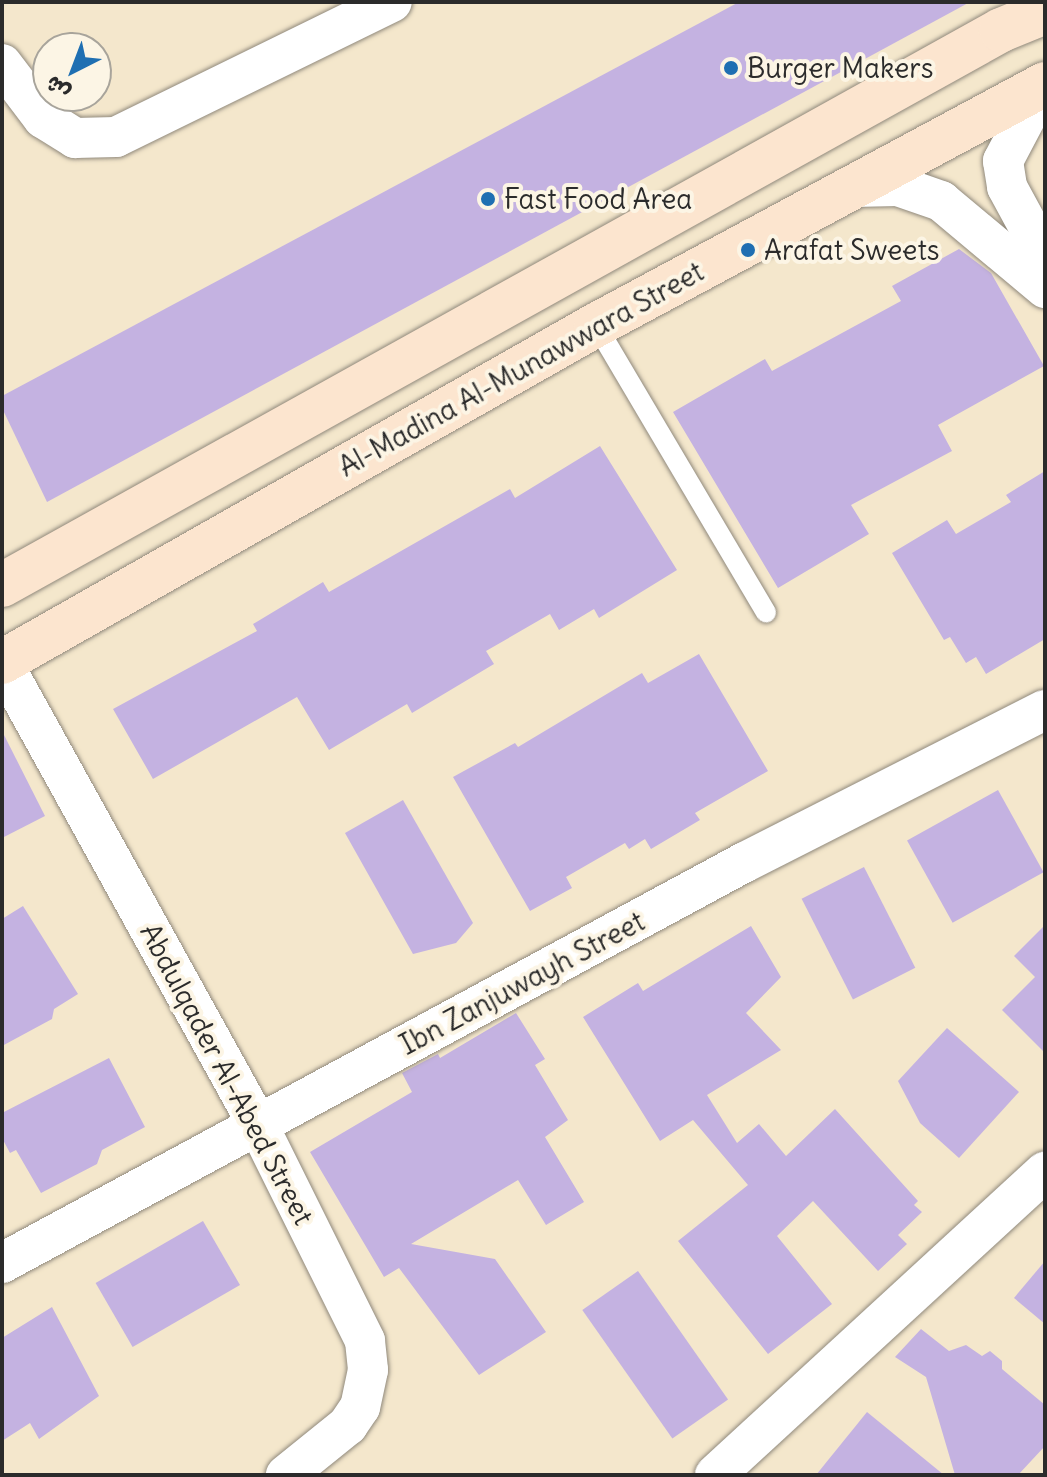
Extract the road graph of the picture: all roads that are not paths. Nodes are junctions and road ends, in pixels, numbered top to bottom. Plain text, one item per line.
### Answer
1 (392, 2) edge
2 (1045, 12) edge
3 (2, 64) edge
4 (1044, 85) edge
5 (852, 187) junction
6 (1045, 257) edge
7 (1045, 288) edge
8 (596, 325) junction
9 (2, 585) edge
10 (766, 612) dead end
11 (2, 662) edge
12 (1045, 710) edge
13 (258, 1125) junction
14 (1045, 1172) edge
15 (2, 1263) edge
16 (286, 1475) edge
17 (715, 1475) edge

1 - 3 street
2 - 9 main road
4 - 5 main road, Al-Madina Al-Munawwara Street
4 - 6 street
5 - 7 street
5 - 8 main road, Al-Madina Al-Munawwara Street
8 - 10 lane
8 - 11 main road, Al-Madina Al-Munawwara Street
11 - 13 street, Abdulqader Al-Abed Street
12 - 13 street, Ibn Zanjuwayh Street
13 - 15 street, Ibn Zanjuwayh Street
13 - 16 street, Abdulqader Al-Abed Street
14 - 17 street

